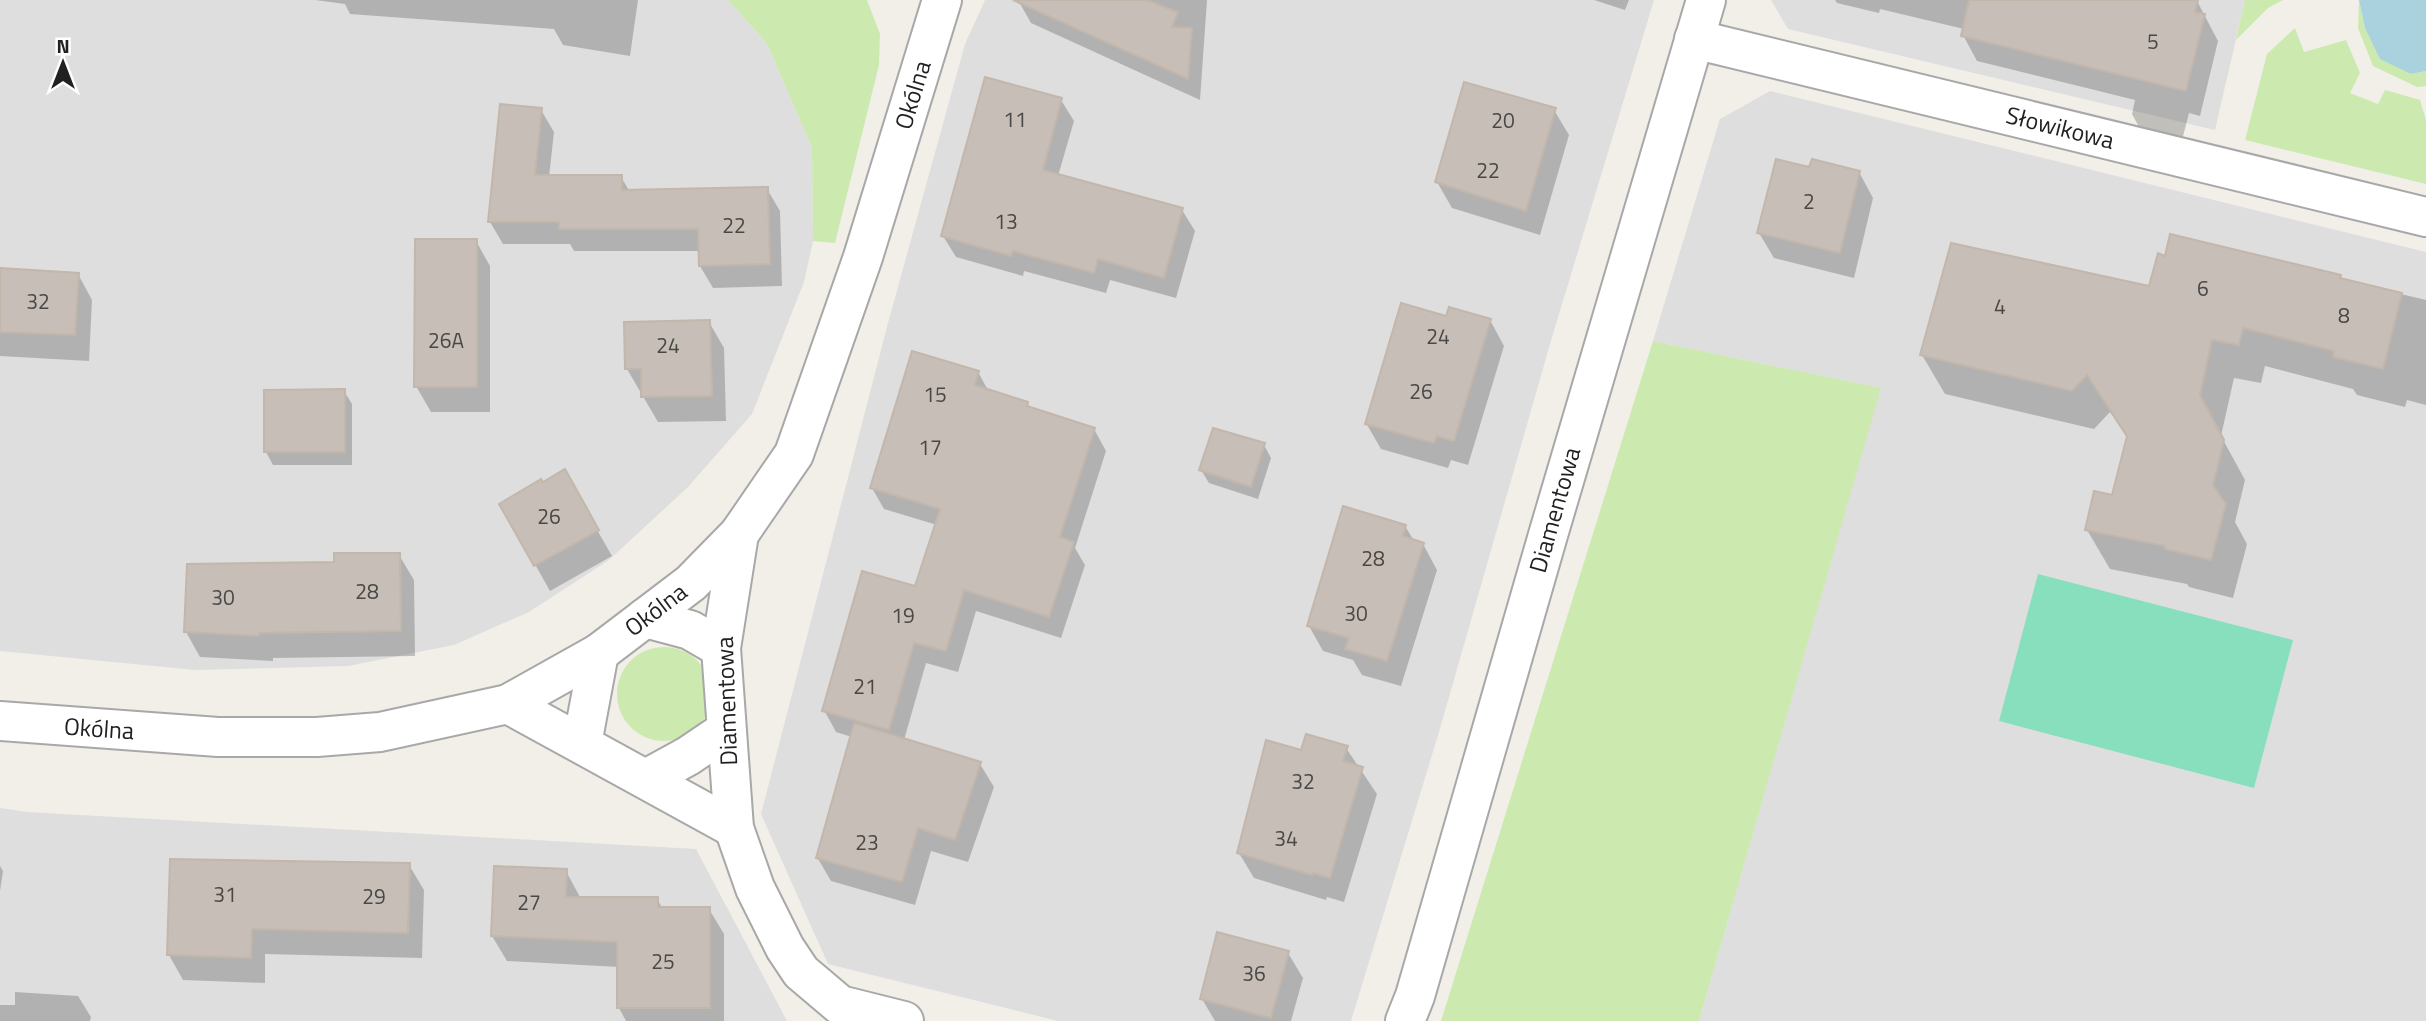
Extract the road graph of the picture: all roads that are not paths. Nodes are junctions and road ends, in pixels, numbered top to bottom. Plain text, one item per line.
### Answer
1 (942, 0) edge
2 (1706, 0) edge
3 (1694, 39) junction
4 (2426, 218) edge
5 (739, 534) junction
6 (645, 618) junction
7 (720, 648) junction
8 (599, 653) junction
9 (508, 704) junction
10 (0, 721) edge
11 (725, 731) junction
12 (582, 744) junction
13 (646, 779) junction
14 (734, 828) junction
15 (904, 1021) edge
16 (1405, 1021) edge

1 - 5 street, Okólna
2 - 3 street, Diamentowa
3 - 4 street, Słowikowa
3 - 16 street, Diamentowa
5 - 6 street, Okólna
5 - 7 street, Diamentowa
6 - 7 street
6 - 8 street, Okólna
7 - 11 street, Diamentowa
8 - 9 street, Okólna
8 - 12 street
9 - 10 street, Okólna
9 - 12 street
11 - 13 street
11 - 14 street, Diamentowa
12 - 13 street
13 - 14 street
14 - 15 street, Diamentowa

